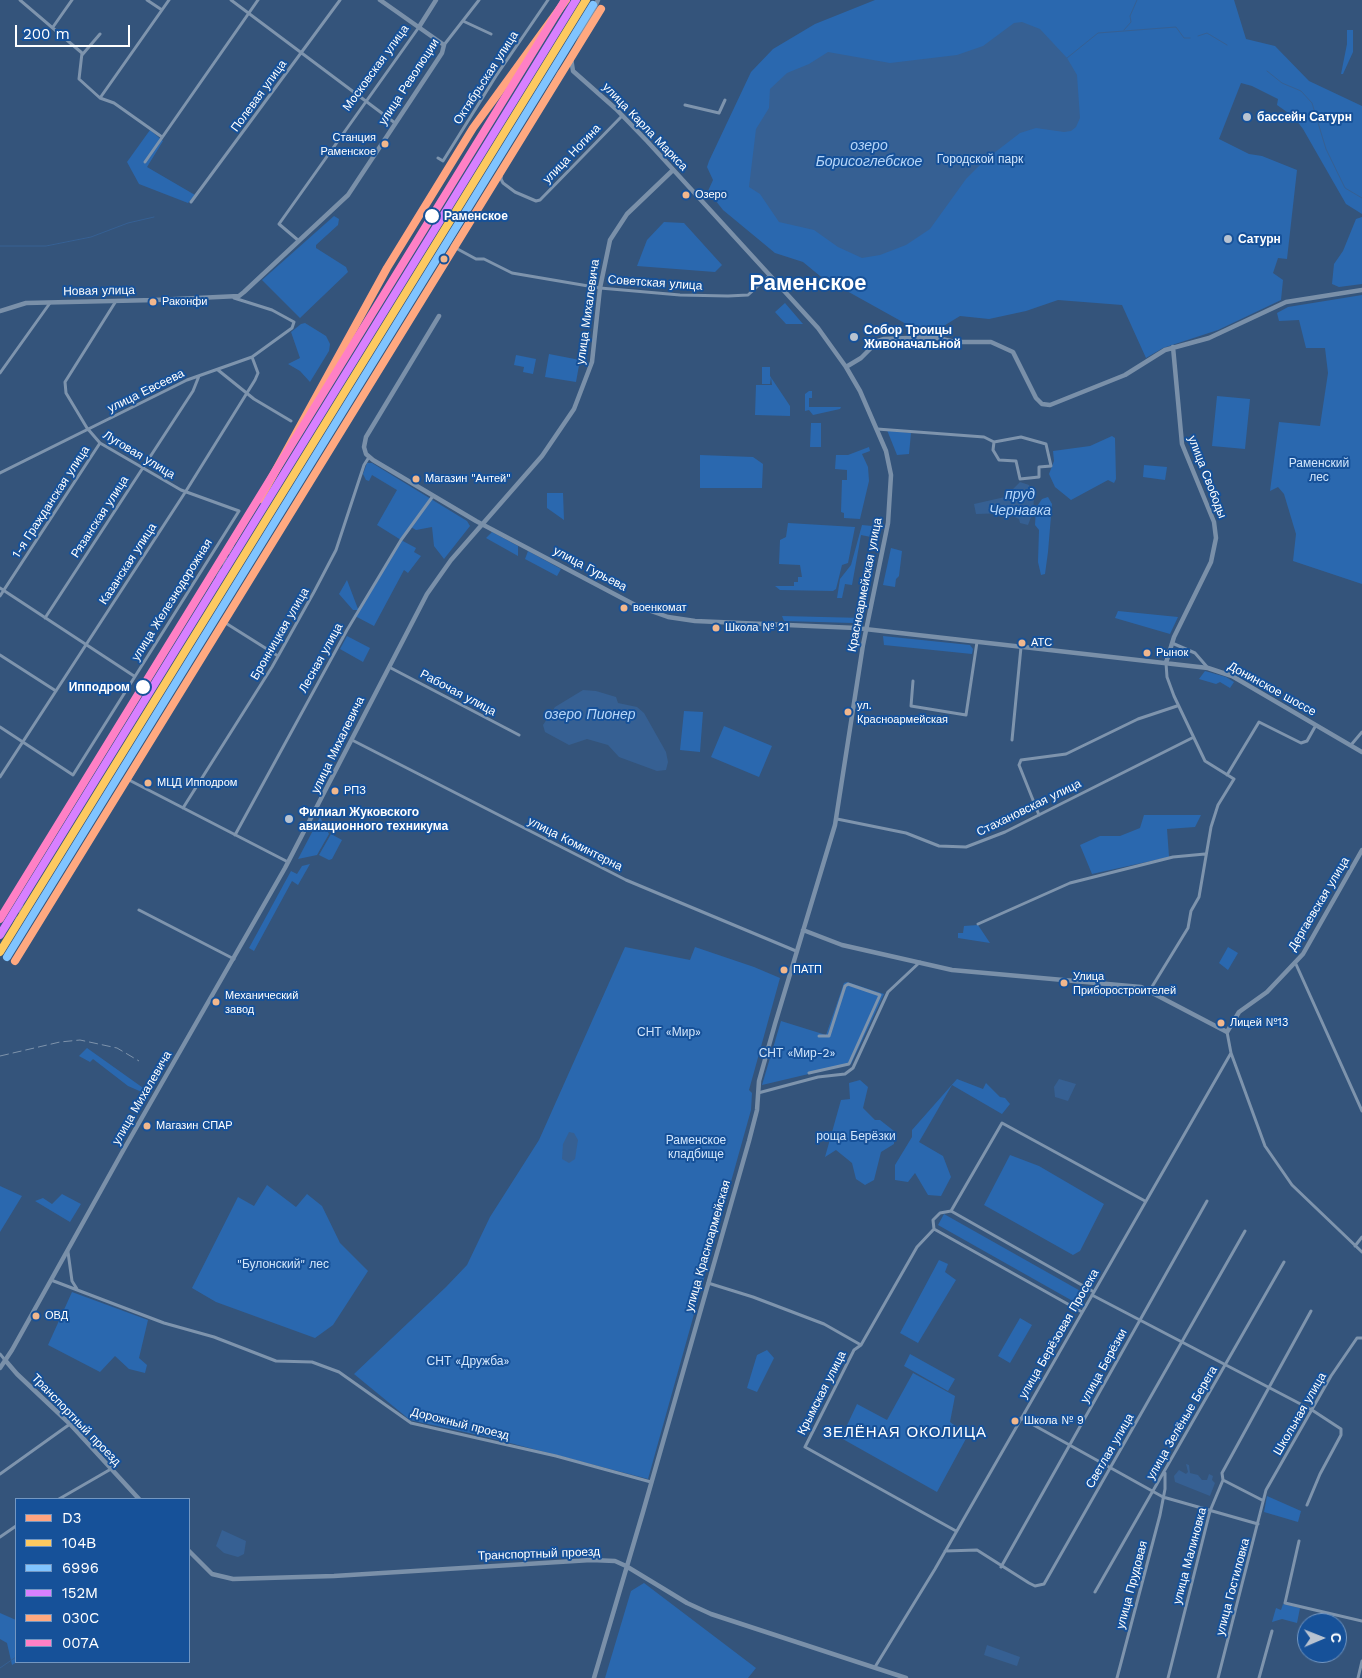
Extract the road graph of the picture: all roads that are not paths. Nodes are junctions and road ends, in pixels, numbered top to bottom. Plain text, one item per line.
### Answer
1 (20, 0) edge
2 (72, 0) edge
3 (147, 0) edge
4 (169, 0) edge
5 (231, 0) edge
6 (258, 0) edge
7 (340, 0) edge
8 (380, 0) edge
9 (436, 0) edge
10 (479, 0) edge
11 (548, 0) edge
12 (598, 0) edge
13 (162, 10) junction
14 (248, 14) junction
15 (463, 21) junction
16 (53, 27) junction
17 (419, 27) junction
18 (100, 34) dead end
19 (491, 34) dead end
20 (444, 45) junction
21 (301, 54) junction
22 (82, 55) junction
23 (571, 58) junction
24 (100, 98) junction
25 (725, 100) dead end
26 (365, 101) junction
27 (685, 105) dead end
28 (622, 116) junction
29 (395, 123) junction
30 (162, 137) junction
31 (438, 158) dead end
32 (145, 162) dead end
33 (673, 170) junction
34 (485, 194) dead end
35 (192, 202) dead end
36 (299, 241) junction
37 (770, 275) junction
38 (600, 288) junction
39 (1362, 290) edge
40 (229, 296) junction
41 (116, 301) junction
42 (50, 302) junction
43 (0, 311) edge
44 (439, 316) dead end
45 (1173, 347) junction
46 (252, 357) junction
47 (846, 367) junction
48 (218, 370) junction
49 (0, 373) edge
50 (199, 375) junction
51 (245, 393) junction
52 (291, 421) dead end
53 (87, 428) junction
54 (877, 428) junction
55 (994, 442) junction
56 (100, 443) junction
57 (369, 457) junction
58 (143, 468) junction
59 (0, 473) edge
60 (186, 490) junction
61 (433, 496) junction
62 (239, 511) joint
63 (483, 523) junction
64 (254, 576) dead end
65 (2, 590) edge
66 (0, 596) edge
67 (46, 618) junction
68 (224, 622) junction
69 (866, 629) junction
70 (977, 642) junction
71 (1172, 643) junction
72 (86, 646) junction
73 (1021, 647) junction
74 (0, 655) edge
75 (278, 656) junction
76 (1166, 663) junction
77 (388, 667) junction
78 (1208, 668) junction
79 (134, 676) junction
80 (913, 681) dead end
81 (56, 691) junction
82 (1177, 706) junction
83 (1316, 725) junction
84 (0, 727) edge
85 (1362, 732) edge
86 (519, 735) dead end
87 (1192, 738) junction
88 (352, 740) junction
89 (1012, 740) dead end
90 (22, 742) junction
91 (1351, 745) junction
92 (1362, 752) edge
93 (1227, 775) junction
94 (0, 777) edge
95 (183, 808) junction
96 (1039, 815) junction
97 (836, 819) junction
98 (235, 835) junction
99 (1362, 850) edge
100 (1206, 854) junction
101 (288, 862) junction
102 (139, 910) dead end
103 (978, 924) dead end
104 (803, 930) junction
105 (796, 951) junction
106 (234, 959) junction
107 (921, 961) junction
108 (1295, 962) junction
109 (1150, 990) junction
110 (1227, 1030) junction
111 (819, 1036) dead end
112 (1231, 1053) junction
113 (809, 1073) dead end
114 (758, 1093) junction
115 (1362, 1111) edge
116 (1207, 1200) dead end
117 (1145, 1202) junction
118 (951, 1211) junction
119 (934, 1229) junction
120 (1245, 1231) dead end
121 (1362, 1237) edge
122 (1355, 1246) junction
123 (67, 1249) junction
124 (1362, 1252) edge
125 (1284, 1262) dead end
126 (51, 1280) junction
127 (708, 1283) junction
128 (81, 1292) junction
129 (1093, 1293) junction
130 (1311, 1311) dead end
131 (1082, 1312) junction
132 (1138, 1320) junction
133 (1362, 1338) edge
134 (1181, 1342) junction
135 (861, 1345) junction
136 (0, 1354) edge
137 (5, 1360) junction
138 (1226, 1365) junction
139 (0, 1368) edge
140 (1268, 1387) junction
141 (1312, 1410) junction
142 (1021, 1418) junction
143 (70, 1424) junction
144 (1070, 1444) junction
145 (1110, 1467) junction
146 (111, 1468) junction
147 (1165, 1472) junction
148 (0, 1474) edge
149 (1223, 1480) junction
150 (652, 1482) junction
151 (1153, 1492) junction
152 (1163, 1497) junction
153 (61, 1498) edge
154 (138, 1498) edge
155 (1262, 1500) junction
156 (1307, 1505) dead end
157 (1210, 1511) junction
158 (1258, 1524) junction
159 (15, 1527) edge
160 (956, 1531) junction
161 (0, 1537) edge
162 (1298, 1541) dead end
163 (945, 1551) junction
164 (190, 1552) edge
165 (626, 1566) junction
166 (1001, 1567) junction
167 (1095, 1592) dead end
168 (1362, 1621) edge
169 (1272, 1631) dead end
170 (1362, 1661) edge
171 (875, 1667) junction
172 (594, 1678) edge
173 (906, 1678) edge
174 (1117, 1678) edge
175 (1168, 1678) edge
176 (1218, 1678) edge
177 (1259, 1678) edge
178 (1358, 1678) edge

1 - 16 street
2 - 16 street
3 - 13 street
4 - 13 street
5 - 14 street
6 - 14 street
7 - 21 street, Полевая улица
8 - 17 main road
9 - 17 main road, Московская улица
10 - 15 street, улица Революции
11 - 31 street, Октябрьская улица
12 - 23 main road
13 - 24 street
14 - 21 street
14 - 30 street
15 - 19 street
15 - 20 street, улица Революции
16 - 22 street
17 - 20 main road
17 - 26 street, Московская улица
18 - 22 street
20 - 29 main road, улица Революции
21 - 26 street
21 - 35 street, Полевая улица
22 - 24 street
23 - 28 main road, улица Карла Маркса
23 - 28 street, улица Ногина
24 - 30 street
25 - 27 street
26 - 29 street
26 - 36 street, Московская улица
28 - 33 main road, улица Карла Маркса
29 - 36 main road, улица Революции
30 - 32 street
33 - 37 main road, улица Карла Маркса
33 - 38 main road, улица Михалевича
34 - 38 street, Советская улица
36 - 40 main road, улица Революции
37 - 38 street, Советская улица
37 - 47 main road, Красноармейская улица
38 - 63 main road, улица Михалевича
39 - 45 main road
40 - 41 main road, Новая улица
40 - 46 street, улица Евсеева
41 - 42 main road, Новая улица
41 - 53 street, Луговая улица
42 - 43 main road, Новая улица
42 - 49 street
44 - 57 main road
45 - 47 main road
45 - 71 main road, улица Свободы
46 - 48 street, улица Евсеева
46 - 51 street, Казанская улица
47 - 54 main road, Красноармейская улица
48 - 50 street, улица Евсеева
48 - 51 street
50 - 53 street, улица Евсеева
50 - 58 street, Рязанская улица
51 - 52 street
51 - 60 street, Казанская улица
53 - 56 street, Луговая улица
53 - 59 street, улица Евсеева
54 - 55 street
54 - 69 main road, Красноармейская улица
55 - 55 street
56 - 58 street, Луговая улица
56 - 65 street, 1-я Гражданская улица
57 - 61 main road, улица Гурьева
57 - 75 street, Бронницкая улица
58 - 60 street, Луговая улица
58 - 67 street, Рязанская улица
60 - 62 street, Луговая улица
60 - 72 street, Казанская улица
61 - 63 main road, улица Гурьева
61 - 98 street, Лесная улица
62 - 79 street, улица Железнодорожная
63 - 69 main road, улица Гурьева
63 - 77 main road, улица Михалевича
64 - 68 street
65 - 66 street, 1-я Гражданская улица
65 - 67 street
67 - 72 street
68 - 75 street
68 - 95 street
69 - 70 main road, улица Гурьева
69 - 97 main road, Красноармейская улица
70 - 73 main road, улица Гурьева
70 - 80 street
71 - 76 main road, улица Свободы
71 - 78 street
72 - 79 street
72 - 81 street, Казанская улица
73 - 76 main road, улица Гурьева
73 - 89 street
74 - 81 street
75 - 95 street, Бронницкая улица
76 - 78 main road, Донинское шоссе
76 - 82 street
77 - 86 street, Рабочая улица
77 - 88 main road, улица Михалевича
78 - 83 main road, Донинское шоссе
79 - 90 street, улица Железнодорожная
81 - 90 street, Казанская улица
82 - 87 street
82 - 96 street
83 - 91 main road, Донинское шоссе
83 - 93 street
84 - 90 street
85 - 91 street
87 - 93 street
87 - 96 street, Стахановская улица
88 - 101 main road, улица Михалевича
88 - 105 street, улица Коминтерна
90 - 94 street, Казанская улица
91 - 92 main road, Донинское шоссе
93 - 100 street
95 - 98 street
96 - 97 street, Стахановская улица
97 - 104 main road, Красноармейская улица
98 - 101 street
99 - 108 main road, Дергаевская улица
100 - 103 street
100 - 109 street
101 - 106 main road, улица Михалевича
102 - 106 street
104 - 105 main road, улица Красноармейская
104 - 107 main road
105 - 114 main road, улица Красноармейская
106 - 123 main road, улица Михалевича
107 - 109 main road
107 - 114 street
108 - 110 main road, Дергаевская улица
108 - 115 street
109 - 110 main road
110 - 112 street
111 - 113 street
112 - 117 street, улица Берёзовая Просека
112 - 122 street
114 - 127 main road, улица Красноармейская
116 - 132 street, улица Берёзки
117 - 118 street
117 - 129 street, улица Берёзовая Просека
118 - 119 street
118 - 129 street
119 - 131 street
119 - 135 street, Крымская улица
120 - 134 street, Светлая улица
121 - 122 street
122 - 124 street
123 - 126 main road, улица Михалевича
123 - 128 street
125 - 138 street, улица Зелёные Берега
126 - 128 street, Дорожный проезд
126 - 137 main road, улица Михалевича
127 - 135 street
127 - 150 main road, улица Красноармейская
128 - 150 street, Дорожный проезд
129 - 131 street, улица Берёзовая Просека
129 - 132 street
130 - 140 street, улица Малиновка
131 - 142 street, улица Берёзовая Просека
132 - 134 street
132 - 144 street, улица Берёзки
133 - 141 street, Школьная улица
134 - 138 street
134 - 145 street, Светлая улица
135 - 160 street, Крымская улица
136 - 137 street, Транспортный проезд
137 - 139 main road, улица Михалевича
137 - 143 main road, Транспортный проезд
138 - 140 street
138 - 147 street, улица Зелёные Берега
140 - 141 street
140 - 149 street, улица Малиновка
141 - 155 street, Школьная улица
141 - 156 street
142 - 144 street
142 - 160 street, улица Берёзовая Просека
143 - 146 main road, Транспортный проезд
143 - 148 street
144 - 145 street
144 - 166 street, улица Берёзки
145 - 151 street
145 - 166 street, Светлая улица
146 - 153 street
146 - 154 main road, Транспортный проезд
147 - 151 street, улица Зелёные Берега
147 - 152 street, улица Прудовая
149 - 155 street
149 - 157 street, улица Малиновка
150 - 165 main road, улица Красноармейская
151 - 152 street
151 - 167 street, улица Зелёные Берега
152 - 157 street
152 - 174 street, улица Прудовая
155 - 158 street, улица Гостиловка
157 - 158 street
157 - 175 street, улица Малиновка
158 - 176 street, улица Гостиловка
159 - 161 street
160 - 163 street, улица Берёзовая Просека
162 - 168 street
163 - 166 street, Светлая улица
163 - 171 street, улица Берёзовая Просека
164 - 165 main road, Транспортный проезд
165 - 171 main road, Транспортный проезд
165 - 172 main road
169 - 177 street
170 - 178 street
171 - 173 main road, Транспортный проезд

